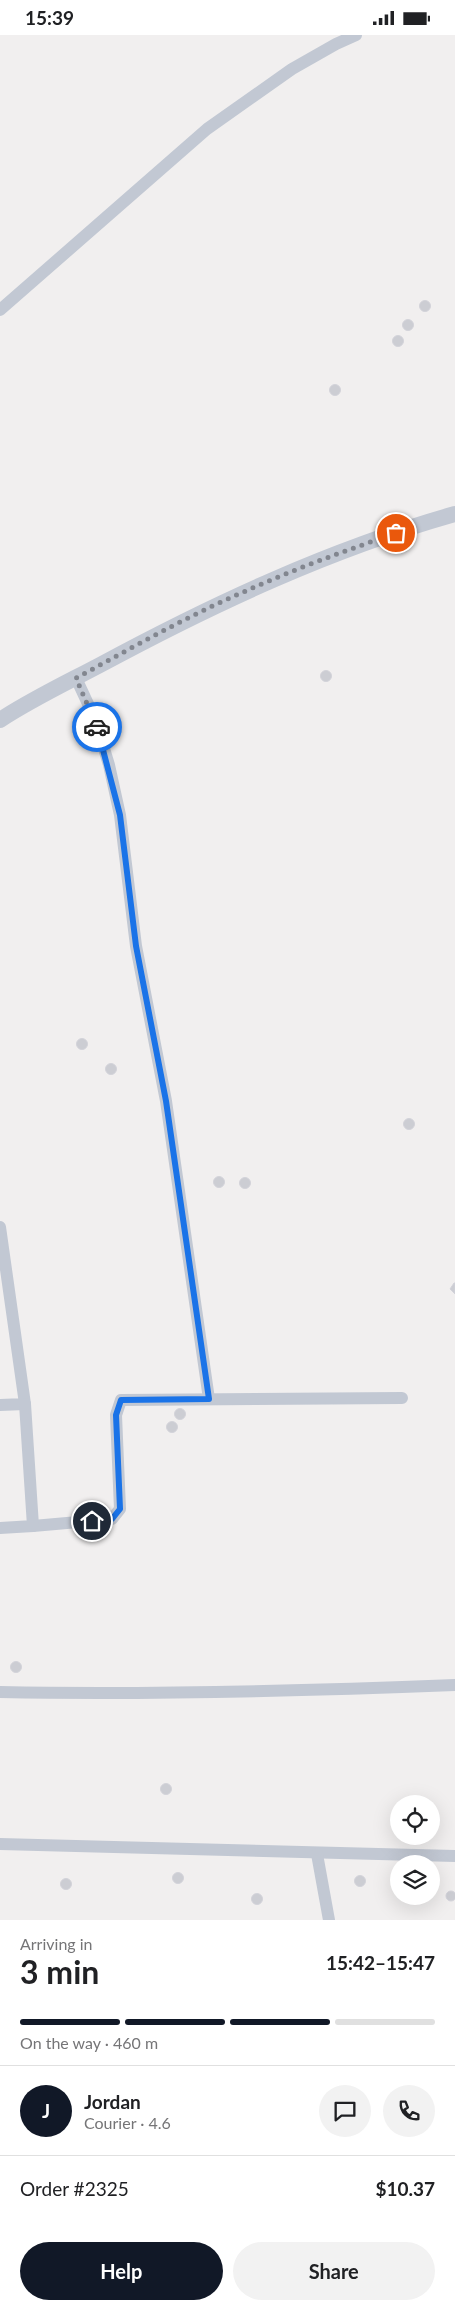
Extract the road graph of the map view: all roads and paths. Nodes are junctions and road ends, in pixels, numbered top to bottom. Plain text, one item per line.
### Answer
1 (356, 35) edge
2 (0, 311) edge
3 (455, 514) edge
4 (76, 678) junction
5 (0, 719) edge
6 (0, 1227) edge
7 (402, 1398) dead end
8 (209, 1399) junction
9 (0, 1405) edge
10 (26, 1405) junction
11 (33, 1526) junction
12 (0, 1528) edge
13 (455, 1685) edge
14 (0, 1692) edge
15 (0, 1843) edge
16 (317, 1853) junction
17 (455, 1856) edge
18 (329, 1920) edge

1 - 2 street
3 - 4 street
4 - 5 street
4 - 8 street
6 - 10 street
7 - 8 street
8 - 11 street
9 - 10 street
10 - 11 street
11 - 12 street
13 - 14 street
15 - 16 street
16 - 17 street
16 - 18 street

